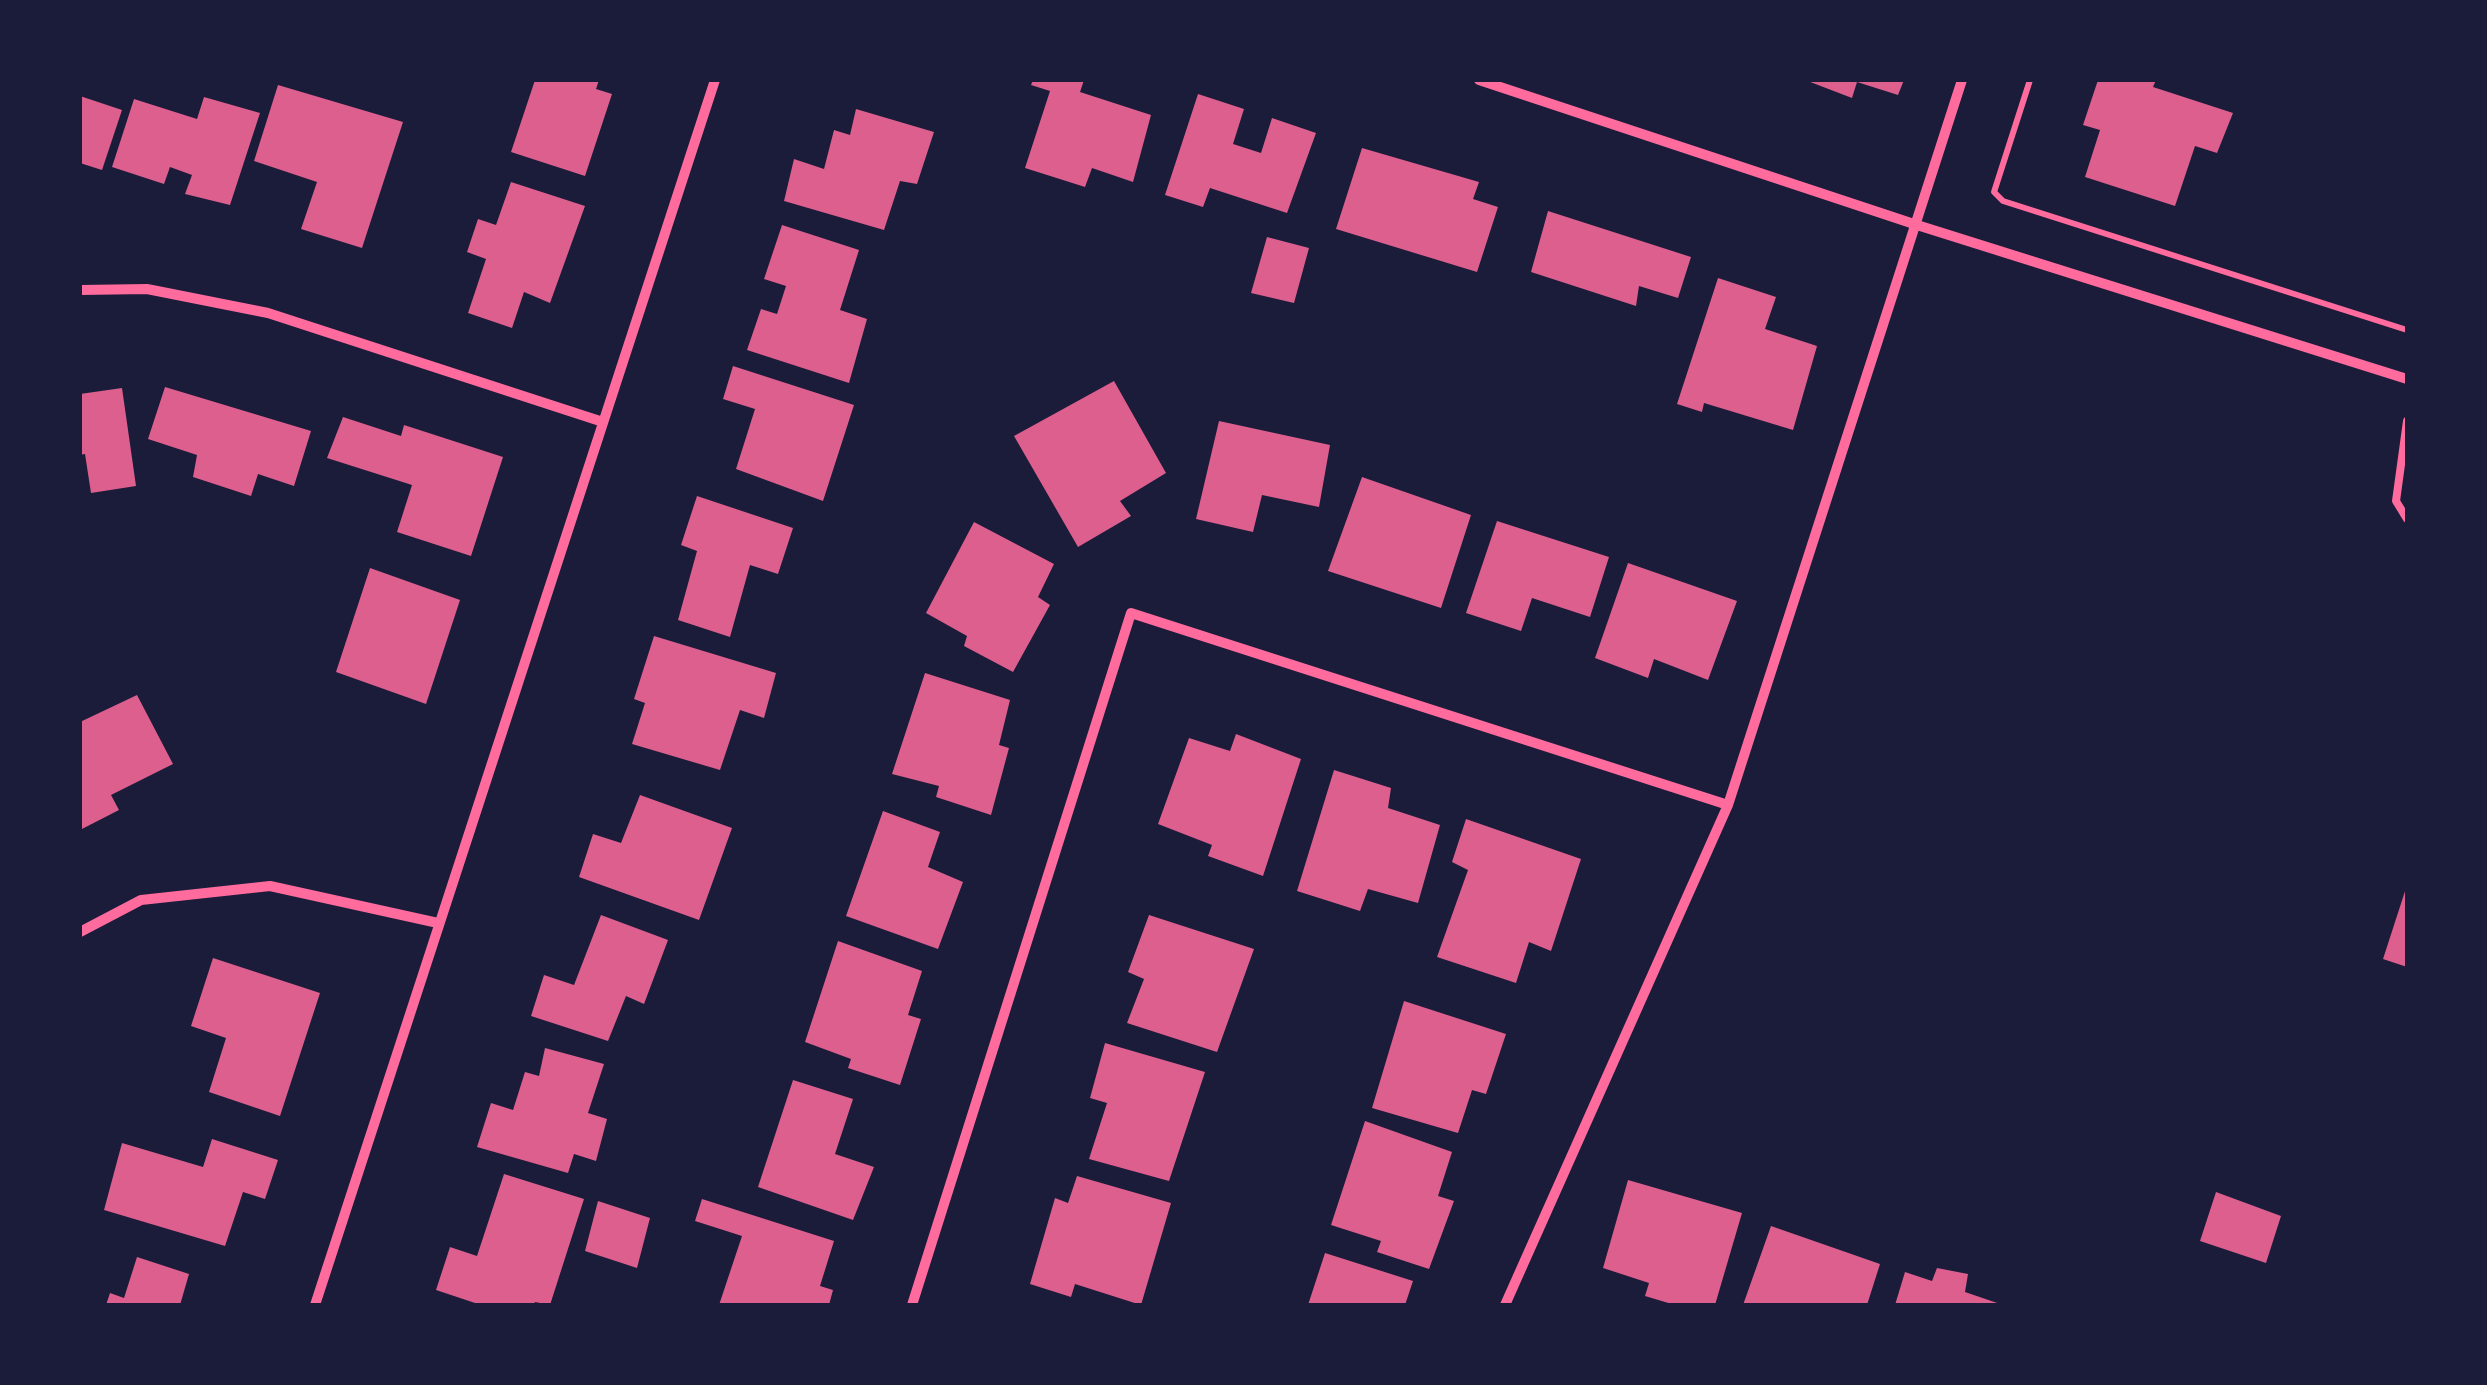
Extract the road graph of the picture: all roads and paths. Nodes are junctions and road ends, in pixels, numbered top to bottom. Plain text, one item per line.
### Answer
1 (715, 80) edge
2 (1479, 80) edge
3 (1962, 80) edge
4 (2030, 80) edge
5 (1917, 226) junction
6 (80, 290) edge
7 (2407, 330) edge
8 (2407, 379) edge
9 (2407, 421) edge
10 (603, 422) junction
11 (2407, 519) edge
12 (1728, 805) junction
13 (438, 923) junction
14 (80, 932) edge
15 (315, 1305) edge
16 (912, 1305) edge
17 (1505, 1305) edge

1 - 10 street
2 - 5 street
3 - 5 street
4 - 7 path
5 - 8 street
5 - 12 street
6 - 10 street
9 - 11 lane
10 - 13 street
12 - 16 street
12 - 17 street
13 - 14 street
13 - 15 street

